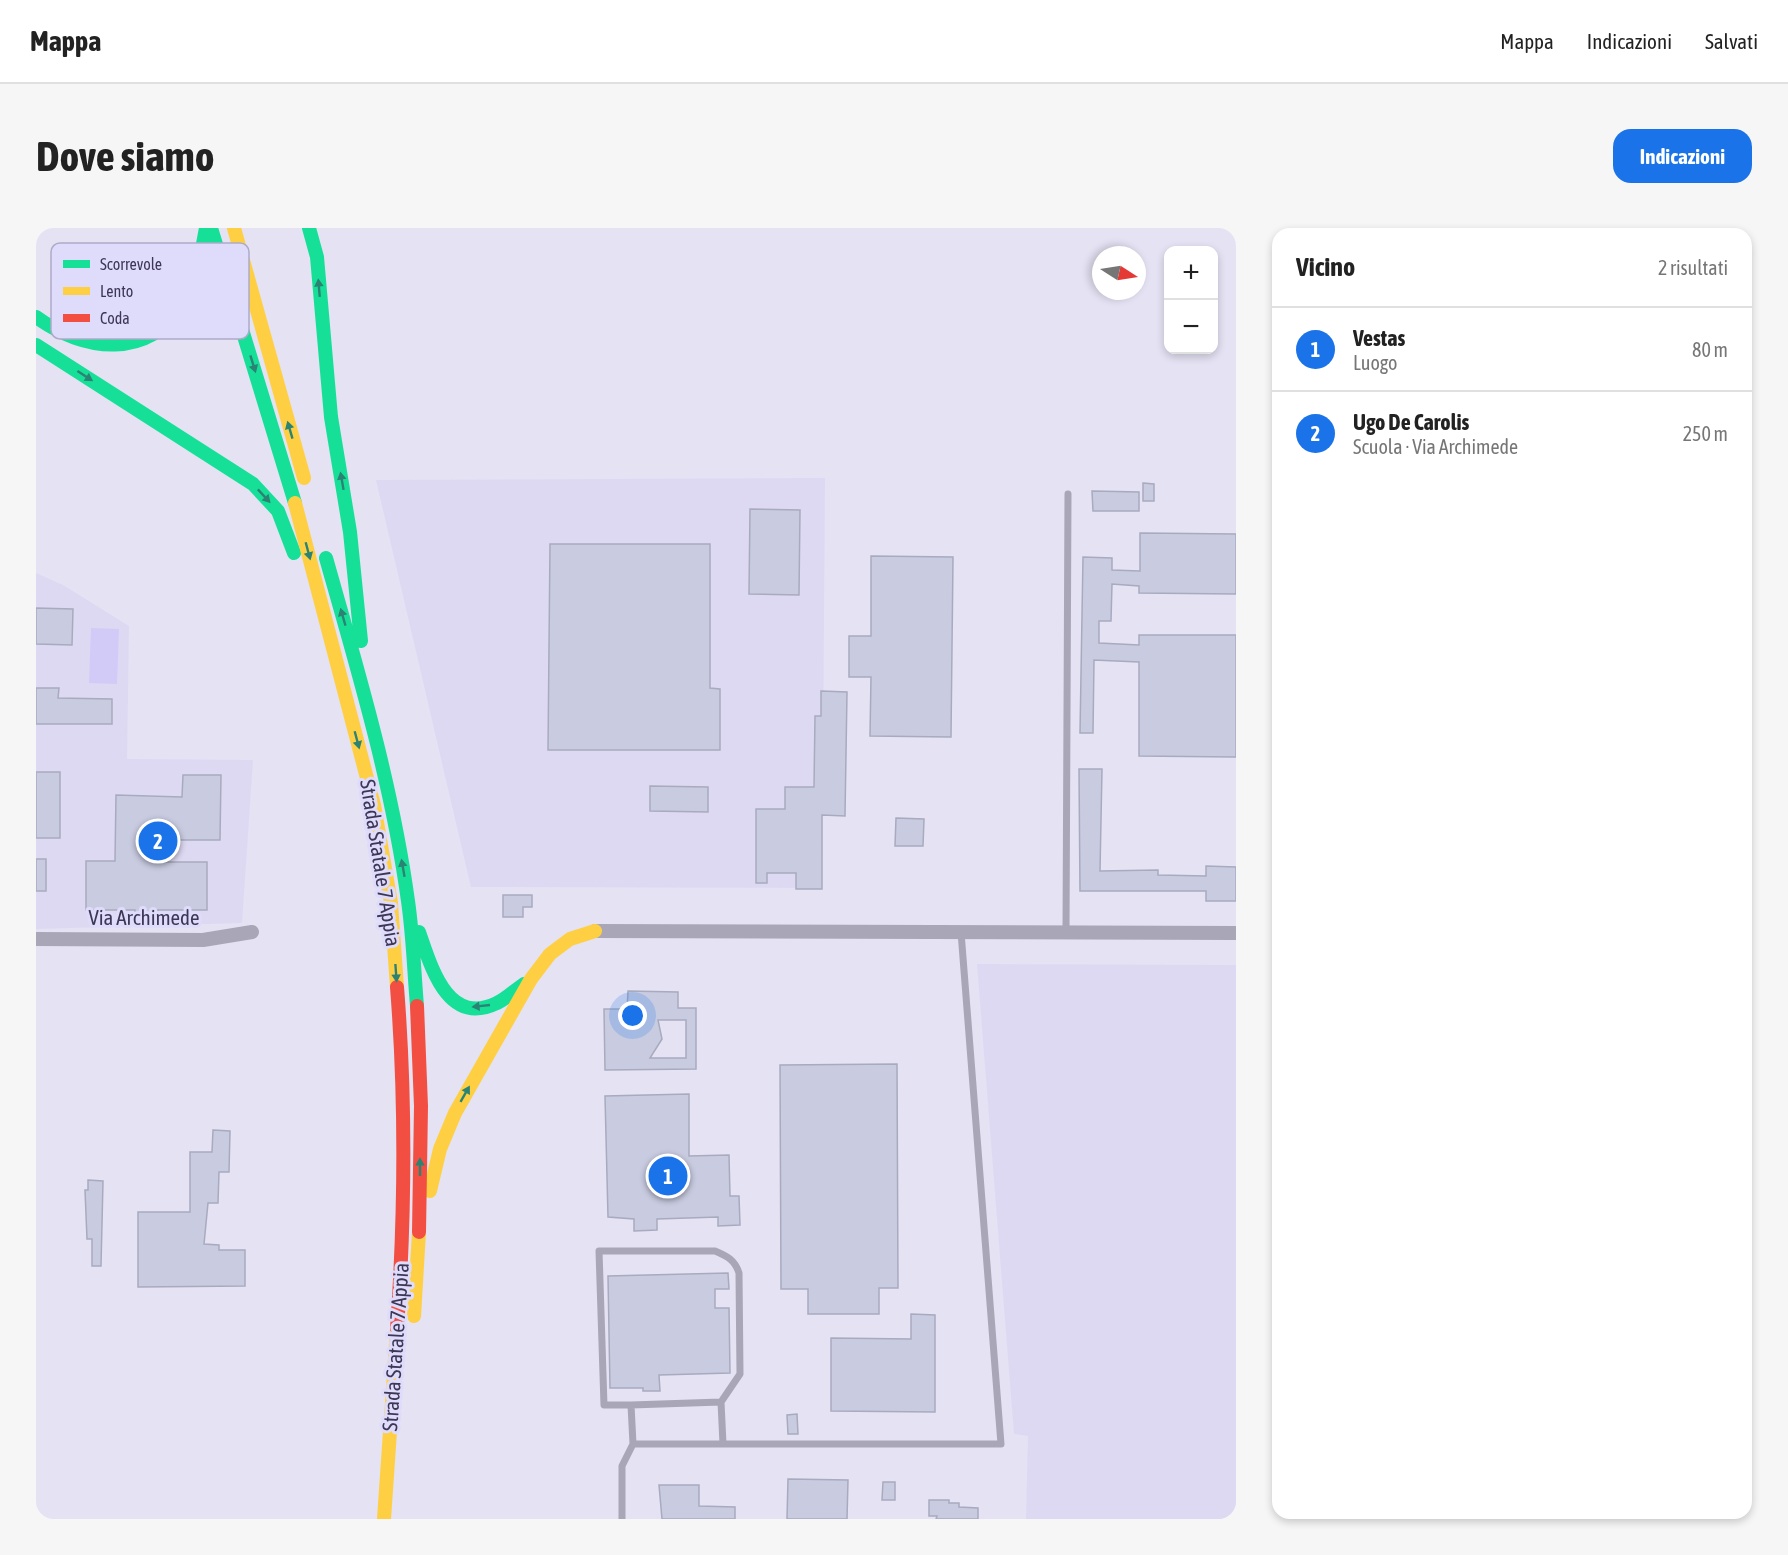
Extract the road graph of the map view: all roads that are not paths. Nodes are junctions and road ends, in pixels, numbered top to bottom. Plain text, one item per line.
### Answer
1 (206, 228) edge
2 (211, 228) edge
3 (234, 228) edge
4 (309, 228) edge
5 (203, 243) edge
6 (216, 243) edge
7 (238, 243) edge
8 (249, 282) edge
9 (36, 317) edge
10 (51, 329) edge
11 (76, 339) edge
12 (142, 339) edge
13 (245, 339) edge
14 (36, 345) edge
15 (307, 490) dead end
16 (1068, 494) dead end
17 (323, 547) dead end
18 (340, 673) junction
19 (368, 706) junction
20 (408, 901) junction
21 (595, 931) joint
22 (252, 932) dead end
23 (961, 932) junction
24 (1066, 932) junction
25 (1236, 933) edge
26 (36, 939) edge
27 (531, 979) junction
28 (421, 1228) junction
29 (413, 1333) dead end
30 (722, 1402) junction
31 (631, 1405) junction
32 (633, 1444) junction
33 (723, 1444) junction
34 (384, 1519) edge
35 (622, 1519) edge

1 - 5 highway
2 -> 6 highway, Strada Statale 7 Appia
7 -> 3 highway
19 -> 4 highway
15 -> 8 highway
9 - 10 highway
11 - 12 highway
13 -> 18 highway, Strada Statale 7 Appia
14 -> 18 highway
16 - 24 lane
19 -> 17 highway, Strada Statale 7 Appia
18 -> 34 highway, Strada Statale 7 Appia
20 -> 19 highway, Strada Statale 7 Appia
27 -> 20 highway
28 -> 20 highway, Strada Statale 7 Appia
21 - 23 street
21 - 27 highway
22 - 26 street, Via Archimede
23 - 24 street
23 - 33 lane
24 - 25 street
28 -> 27 highway
28 - 29 highway, Strada Statale 7 Appia
30 - 31 lane
30 - 31 lane
30 - 33 lane
31 - 32 lane
32 - 33 lane
32 - 35 lane

